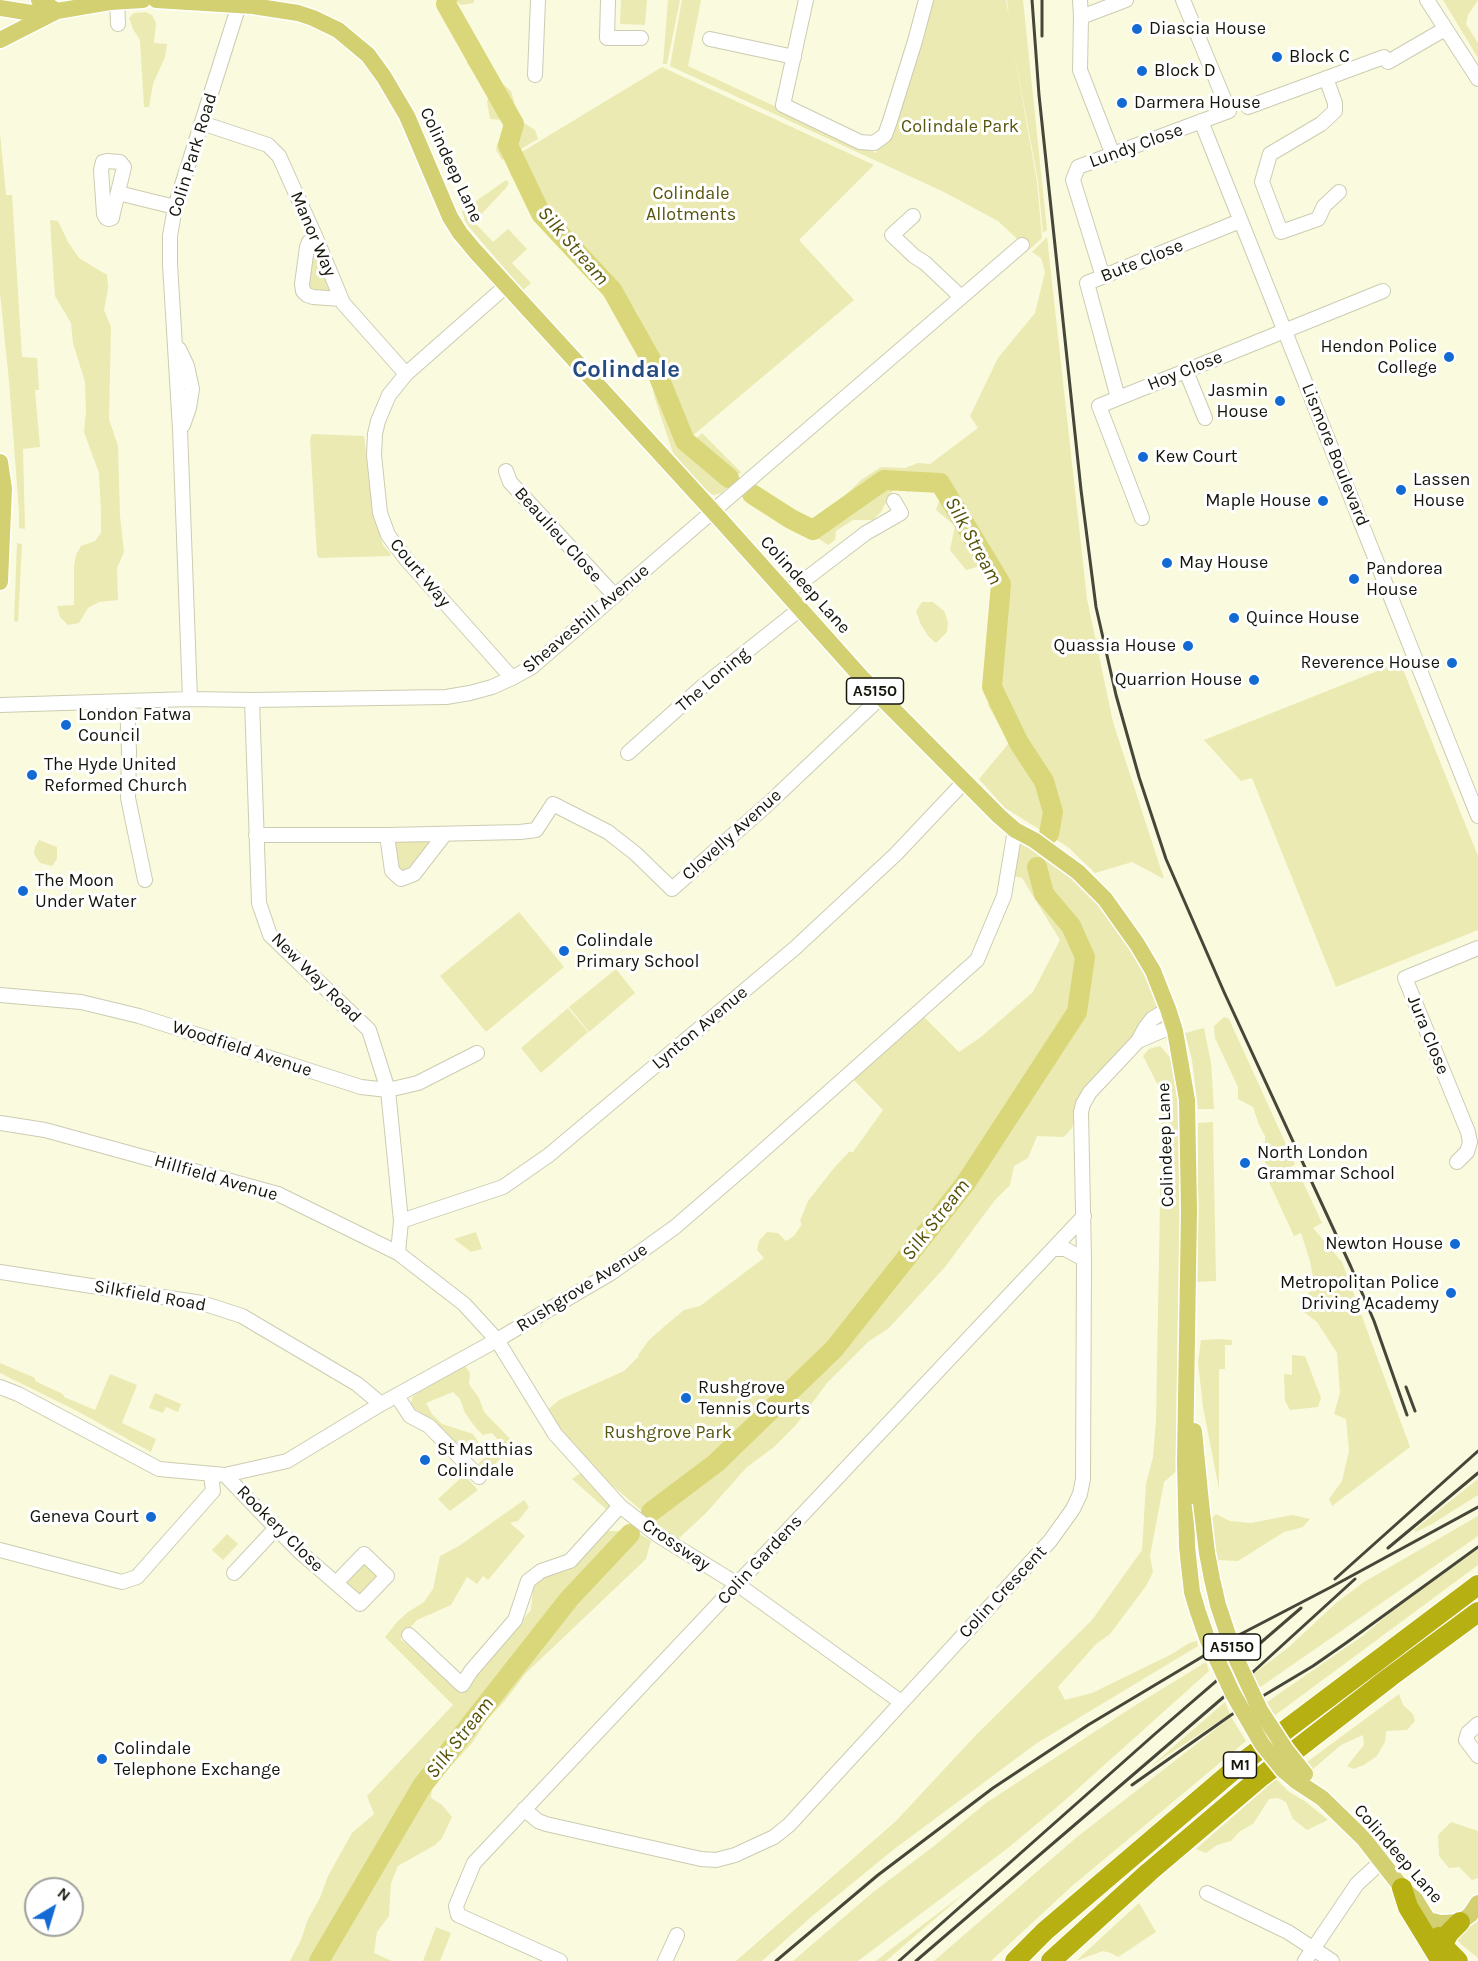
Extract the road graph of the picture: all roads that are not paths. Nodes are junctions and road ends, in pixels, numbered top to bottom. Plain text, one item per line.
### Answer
1 (39, 0) edge
2 (143, 0) edge
3 (156, 0) edge
4 (538, 0) edge
5 (608, 0) edge
6 (806, 0) edge
7 (926, 0) edge
8 (1080, 0) edge
9 (1126, 0) edge
10 (1183, 0) edge
11 (1427, 0) edge
12 (117, 1) edge
13 (239, 5) junction
14 (0, 8) edge
15 (50, 14) junction
16 (1080, 17) junction
17 (118, 24) dead end
18 (1445, 29) junction
19 (641, 38) dead end
20 (710, 39) dead end
21 (0, 40) edge
22 (794, 57) junction
23 (535, 75) dead end
24 (1326, 78) junction
25 (1478, 79) edge
26 (1248, 107) dead end
27 (1201, 122) junction
28 (202, 123) junction
29 (1113, 155) junction
30 (1339, 192) dead end
31 (118, 193) dead end
32 (175, 207) junction
33 (913, 216) dead end
34 (1240, 221) junction
35 (316, 238) junction
36 (1022, 245) dead end
37 (1102, 277) junction
38 (506, 286) junction
39 (1383, 291) dead end
40 (961, 297) junction
41 (340, 299) junction
42 (1284, 330) junction
43 (1186, 371) junction
44 (406, 374) junction
45 (1118, 398) junction
46 (1205, 418) dead end
47 (0, 462) edge
48 (506, 471) dead end
49 (894, 501) dead end
50 (713, 511) junction
51 (1142, 518) dead end
52 (0, 582) edge
53 (786, 594) junction
54 (615, 596) junction
55 (800, 609) junction
56 (512, 678) junction
57 (881, 697) junction
58 (190, 699) junction
59 (252, 700) junction
60 (127, 701) junction
61 (0, 705) edge
62 (628, 753) dead end
63 (964, 782) junction
64 (1478, 816) edge
65 (1015, 830) junction
66 (445, 834) junction
67 (256, 835) junction
68 (387, 835) junction
69 (145, 880) dead end
70 (1478, 948) edge
71 (0, 995) edge
72 (1168, 1009) junction
73 (1173, 1026) junction
74 (1138, 1041) junction
75 (477, 1053) dead end
76 (388, 1090) junction
77 (0, 1123) edge
78 (1457, 1162) dead end
79 (1084, 1216) junction
80 (401, 1221) junction
81 (1053, 1249) junction
82 (398, 1253) junction
83 (1084, 1259) junction
84 (0, 1272) edge
85 (497, 1340) junction
86 (1188, 1361) junction
87 (0, 1387) edge
88 (397, 1396) junction
89 (381, 1404) junction
90 (218, 1475) junction
91 (478, 1477) dead end
92 (623, 1508) junction
93 (276, 1528) junction
94 (0, 1550) edge
95 (234, 1573) dead end
96 (336, 1583) dead end
97 (737, 1584) junction
98 (1478, 1585) edge
99 (1478, 1612) edge
100 (409, 1635) dead end
101 (901, 1702) junction
102 (1478, 1724) edge
103 (1478, 1756) edge
104 (1300, 1778) junction
105 (524, 1809) junction
106 (1382, 1861) junction
107 (1402, 1888) junction
108 (1207, 1893) dead end
109 (1478, 1903) edge
110 (1428, 1920) junction
111 (1460, 1922) junction
112 (677, 1935) dead end
113 (1313, 1949) junction
114 (1442, 1953) edge
115 (560, 1961) edge
116 (665, 1961) edge
117 (1015, 1961) edge
118 (1051, 1961) edge
119 (1305, 1961) edge
120 (1332, 1961) edge
121 (1458, 1961) edge

1 - 15 main road
2 - 12 main road
3 - 13 main road, Colindeep Lane / A5150
4 - 23 street
5 - 19 street
6 - 22 street
7 - 22 street
8 - 16 street
9 - 16 street
10 - 27 street
11 - 18 street
12 - 15 main road
12 - 17 street
13 - 28 street, Colin Park Road
13 - 38 main road, Colindeep Lane / A5150
14 - 15 main road
15 - 21 main road
16 - 29 street
18 - 24 street
18 - 25 street
20 - 22 street
24 - 26 street
24 - 30 street
27 - 29 street, Lundy Close
27 - 34 street, Lismore Boulevard
28 - 32 street, Colin Park Road
28 - 35 street, Manor Way
29 - 37 street, Lundy Close
31 - 32 street
32 - 58 street, Colin Park Road
33 - 40 street
34 - 37 street, Bute Close
34 - 42 street, Lismore Boulevard
35 - 41 street, Manor Way
35 - 41 street
36 - 40 street, Sheaveshill Avenue
37 - 45 street, Bute Close
38 - 44 street, Court Way
38 - 50 main road, Colindeep Lane / A5150
39 - 42 street, Hoy Close
40 - 50 street, Sheaveshill Avenue
41 - 44 street, Manor Way
42 - 43 street, Hoy Close
42 - 64 street, Lismore Boulevard
43 - 45 street, Hoy Close
43 - 46 street
44 - 56 street, Court Way
45 - 51 street, Hoy Close
47 - 52 main road
48 - 54 street, Beaulieu Close
49 - 53 street
50 - 53 main road, Colindeep Lane / A5150
50 - 54 street, Sheaveshill Avenue
53 - 55 main road, Colindeep Lane / A5150
54 - 56 street, Sheaveshill Avenue
55 - 57 main road, Colindeep Lane / A5150
55 - 62 street, The Loning
56 - 59 street, Sheaveshill Avenue
57 - 63 main road, Colindeep Lane / A5150
57 - 66 street, Clovelly Avenue
58 - 59 street, Sheaveshill Avenue
58 - 60 street, Sheaveshill Avenue
59 - 67 street, New Way Road
60 - 61 street, Sheaveshill Avenue
60 - 69 street
63 - 65 main road, Colindeep Lane / A5150
63 - 80 street, Lynton Avenue
65 - 72 main road, Colindeep Lane / A5150
65 - 85 street, Rushgrove Avenue
66 - 68 street
66 - 68 street
67 - 68 street
67 - 76 street, New Way Road
70 - 78 street, Jura Close
71 - 76 street, Woodfield Avenue
72 - 73 main road, Colindeep Lane / A5150
72 - 74 street, Colin Crescent
73 - 74 street, Colin Crescent
73 - 86 main road, Colindeep Lane / A5150
74 - 79 street, Colin Crescent
75 - 76 street, Woodfield Avenue
76 - 80 street, New Way Road
77 - 82 street, Hillfield Avenue
79 - 81 street, Colin Gardens
79 - 83 street, Colin Crescent
80 - 82 street, New Way Road
81 - 83 street
81 - 97 street, Colin Gardens
82 - 85 street, Hillfield Avenue
83 - 101 street, Colin Crescent
84 - 89 street, Silkfield Road
85 - 88 street, Rushgrove Avenue
85 - 92 street, Crossway
86 - 104 main road, Colindeep Lane / A5150, bridge
86 - 104 main road, Colindeep Lane / A5150, bridge
87 - 90 street, Rushgrove Avenue
88 - 89 street, Rushgrove Avenue
88 - 91 street
89 - 90 street, Rushgrove Avenue
90 - 93 street, Rookery Close
90 - 94 street
92 - 97 street, Crossway
92 - 100 street
93 - 95 street
93 - 96 street, Rookery Close
97 - 101 street, Crossway
97 - 105 street, Colin Gardens
98 - 117 highway, M1
99 - 118 highway, M1
101 - 105 street, Colin Crescent
102 - 103 street
104 - 106 main road, Colindeep Lane / A5150
105 - 115 street, Colin Gardens
106 - 107 main road, Colindeep Lane / A5150
106 - 113 street
107 - 110 main road, Colindeep Lane / A5150
107 - 114 highway, A5150
108 - 113 street
109 - 111 main road
110 - 111 main road, Colindeep Lane
110 - 114 highway, A5150
111 - 114 highway
112 - 116 street
113 - 119 street
113 - 120 street
114 - 121 highway, A5150

